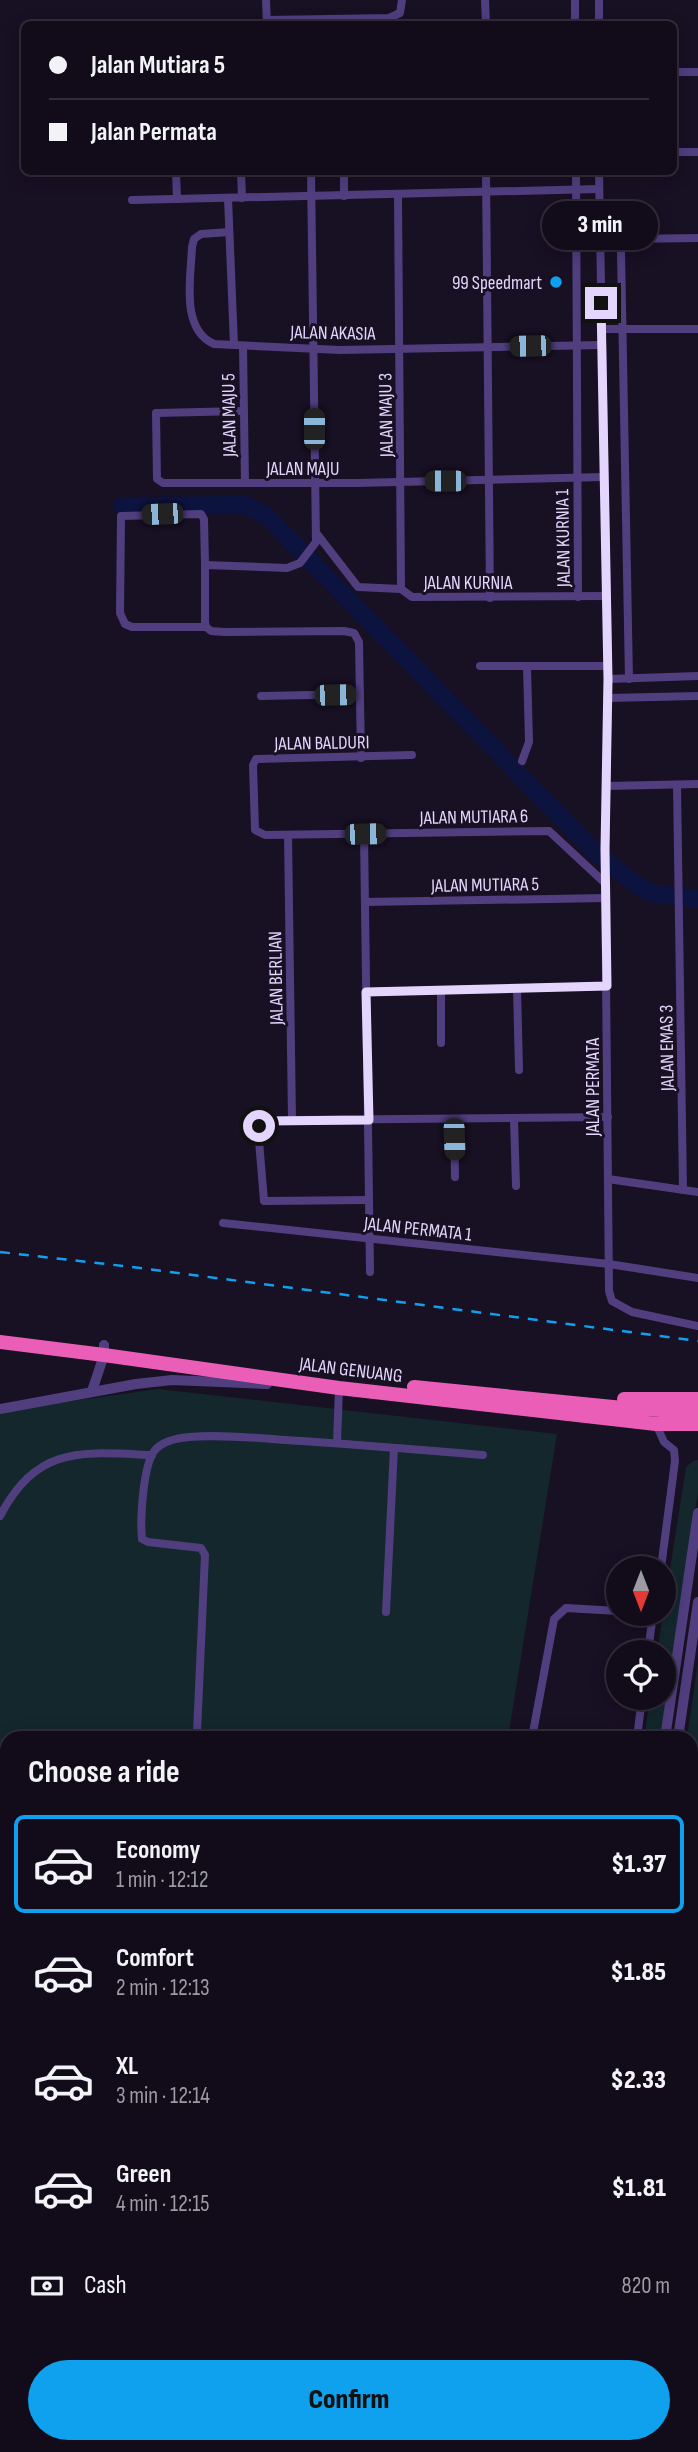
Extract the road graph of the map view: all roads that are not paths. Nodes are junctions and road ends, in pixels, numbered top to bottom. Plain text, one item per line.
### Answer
1 (266, 0) edge
2 (402, 0) edge
3 (485, 0) edge
4 (575, 0) edge
5 (599, 0) edge
6 (267, 21) edge
7 (298, 21) edge
8 (486, 21) edge
9 (575, 21) edge
10 (599, 21) edge
11 (677, 72) edge
12 (698, 72) edge
13 (677, 152) edge
14 (698, 152) edge
15 (176, 175) edge
16 (241, 175) edge
17 (311, 175) edge
18 (344, 175) edge
19 (486, 175) edge
20 (576, 175) edge
21 (599, 175) edge
22 (599, 189) junction
23 (576, 191) junction
24 (486, 193) junction
25 (398, 195) junction
26 (312, 196) junction
27 (344, 196) junction
28 (229, 198) junction
29 (242, 198) junction
30 (177, 199) junction
31 (132, 200) dead end
32 (229, 232) junction
33 (698, 237) edge
34 (698, 329) edge
35 (602, 330) junction
36 (623, 330) junction
37 (239, 345) junction
38 (576, 345) junction
39 (602, 345) junction
40 (399, 347) junction
41 (486, 347) junction
42 (314, 348) junction
43 (243, 411) junction
44 (604, 477) junction
45 (576, 478) junction
46 (488, 481) junction
47 (402, 482) junction
48 (245, 483) junction
49 (315, 484) junction
50 (317, 534) junction
51 (205, 565) junction
52 (401, 589) junction
53 (606, 596) junction
54 (578, 597) junction
55 (490, 598) junction
56 (206, 627) junction
57 (480, 666) dead end
58 (527, 666) junction
59 (607, 666) junction
60 (698, 676) edge
61 (608, 679) junction
62 (629, 679) junction
63 (360, 694) junction
64 (261, 696) dead end
65 (698, 696) edge
66 (607, 698) junction
67 (412, 755) dead end
68 (361, 758) junction
69 (522, 761) dead end
70 (698, 784) edge
71 (677, 785) junction
72 (607, 786) junction
73 (365, 834) junction
74 (288, 835) junction
75 (606, 884) junction
76 (606, 898) junction
77 (365, 902) junction
78 (607, 986) junction
79 (517, 988) junction
80 (440, 989) junction
81 (366, 992) junction
82 (441, 1042) dead end
83 (519, 1070) dead end
84 (608, 1117) junction
85 (454, 1119) junction
86 (514, 1119) junction
87 (292, 1120) junction
88 (369, 1120) junction
89 (455, 1177) dead end
90 (608, 1180) junction
91 (516, 1186) dead end
92 (683, 1190) junction
93 (698, 1192) edge
94 (369, 1200) junction
95 (223, 1223) dead end
96 (370, 1239) junction
97 (608, 1265) junction
98 (370, 1272) dead end
99 (698, 1278) edge
100 (698, 1326) edge
101 (0, 1333) edge
102 (0, 1342) edge
103 (104, 1350) junction
104 (339, 1388) junction
105 (92, 1391) junction
106 (542, 1399) junction
107 (698, 1399) edge
108 (0, 1409) edge
109 (698, 1412) edge
110 (656, 1424) junction
111 (698, 1424) edge
112 (337, 1443) junction
113 (394, 1448) junction
114 (152, 1455) junction
115 (483, 1455) dead end
116 (698, 1513) edge
117 (0, 1516) edge
118 (663, 1556) edge
119 (685, 1600) junction
120 (698, 1602) edge
121 (606, 1610) edge
122 (386, 1612) dead end
123 (640, 1710) edge
124 (197, 1731) edge
125 (533, 1731) edge
126 (638, 1731) edge
127 (666, 1731) edge
128 (679, 1731) edge

1 - 6 street
2 - 7 street
3 - 8 street
4 - 9 street
5 - 10 street
11 - 12 street
13 - 14 street
15 - 30 street
16 - 29 street
17 - 26 street
18 - 27 street
19 - 24 street
20 - 23 street, JALAN KURNIA 1
21 - 22 street
22 - 23 street
22 - 35 street
23 - 24 street
23 - 38 street, JALAN KURNIA 1
24 - 25 street
24 - 41 street
25 - 27 street
25 - 40 street, JALAN MAJU 3
26 - 27 street
26 - 29 street
26 - 42 street
28 - 29 street
28 - 30 street
28 - 32 street, JALAN MAJU 5
30 - 31 street
32 - 37 street, JALAN MAJU 5
32 - 37 street, JALAN AKASIA
33 - 36 street
34 - 36 street
35 - 36 street
35 - 39 street
36 - 62 street
37 - 42 street, JALAN AKASIA
37 - 43 street, JALAN MAJU 5
38 - 39 street, JALAN AKASIA
38 - 41 street, JALAN AKASIA
38 - 45 street, JALAN KURNIA 1
39 - 44 street
40 - 41 street, JALAN AKASIA
40 - 42 street, JALAN AKASIA
40 - 47 street, JALAN MAJU 3
41 - 46 street
42 - 49 street
43 - 48 street, JALAN MAJU 5
43 - 48 street, JALAN MAJU
44 - 45 street, JALAN MAJU
44 - 53 street
45 - 46 street, JALAN MAJU
45 - 54 street, JALAN KURNIA 1
46 - 47 street, JALAN MAJU
46 - 55 street
47 - 49 street, JALAN MAJU
47 - 52 street, JALAN MAJU 3
48 - 49 street, JALAN MAJU
49 - 50 street
50 - 51 street
50 - 52 street, JALAN KURNIA
51 - 56 street
51 - 56 street
52 - 55 street, JALAN KURNIA
53 - 54 street, JALAN KURNIA
53 - 59 street
54 - 55 street, JALAN KURNIA
56 - 63 street
57 - 58 street
58 - 59 street
58 - 69 street
59 - 61 street
60 - 62 street
61 - 62 street
61 - 66 street
63 - 64 street
63 - 68 street
65 - 66 street
66 - 72 street
67 - 68 street, JALAN BALDURI
68 - 74 street, JALAN BALDURI
70 - 71 street
71 - 72 street
71 - 92 street, JALAN EMAS 3
72 - 75 street, JALAN PERMATA
73 - 74 street, JALAN MUTIARA 6
73 - 75 street, JALAN MUTIARA 6
73 - 77 street
74 - 87 street, JALAN BERLIAN
75 - 76 street, JALAN PERMATA
76 - 77 street, JALAN MUTIARA 5
76 - 78 street, JALAN PERMATA
77 - 81 street
78 - 79 street
78 - 84 street, JALAN PERMATA
79 - 80 street
79 - 83 street
80 - 81 street
80 - 82 street
81 - 88 street
84 - 86 street
84 - 90 street, JALAN PERMATA
85 - 86 street
85 - 88 street
85 - 89 street
86 - 91 street
87 - 88 street
87 - 94 street
88 - 94 street
90 - 92 street
90 - 97 street, JALAN PERMATA
92 - 93 street
94 - 96 street
95 - 96 street, JALAN PERMATA 1
96 - 97 street, JALAN PERMATA 1
96 - 98 street
97 - 99 street, JALAN PERMATA 1
97 - 100 street, JALAN PERMATA
101 - 103 highway, JALAN GENUANG
102 - 103 highway, JALAN GENUANG
103 - 104 highway, JALAN GENUANG
103 - 105 street
103 - 106 highway, JALAN GENUANG
104 - 105 street
104 - 110 highway, JALAN GENUANG
104 - 112 street
105 - 108 street
106 - 107 highway
106 - 109 highway, JALAN GENUANG
110 - 111 highway, JALAN GENUANG
110 - 118 street
112 - 113 street
112 - 114 street
113 - 115 street
113 - 122 street
114 - 117 street
114 - 124 street
116 - 119 street
119 - 120 street
119 - 127 street
120 - 128 street
121 - 125 street
123 - 126 street

